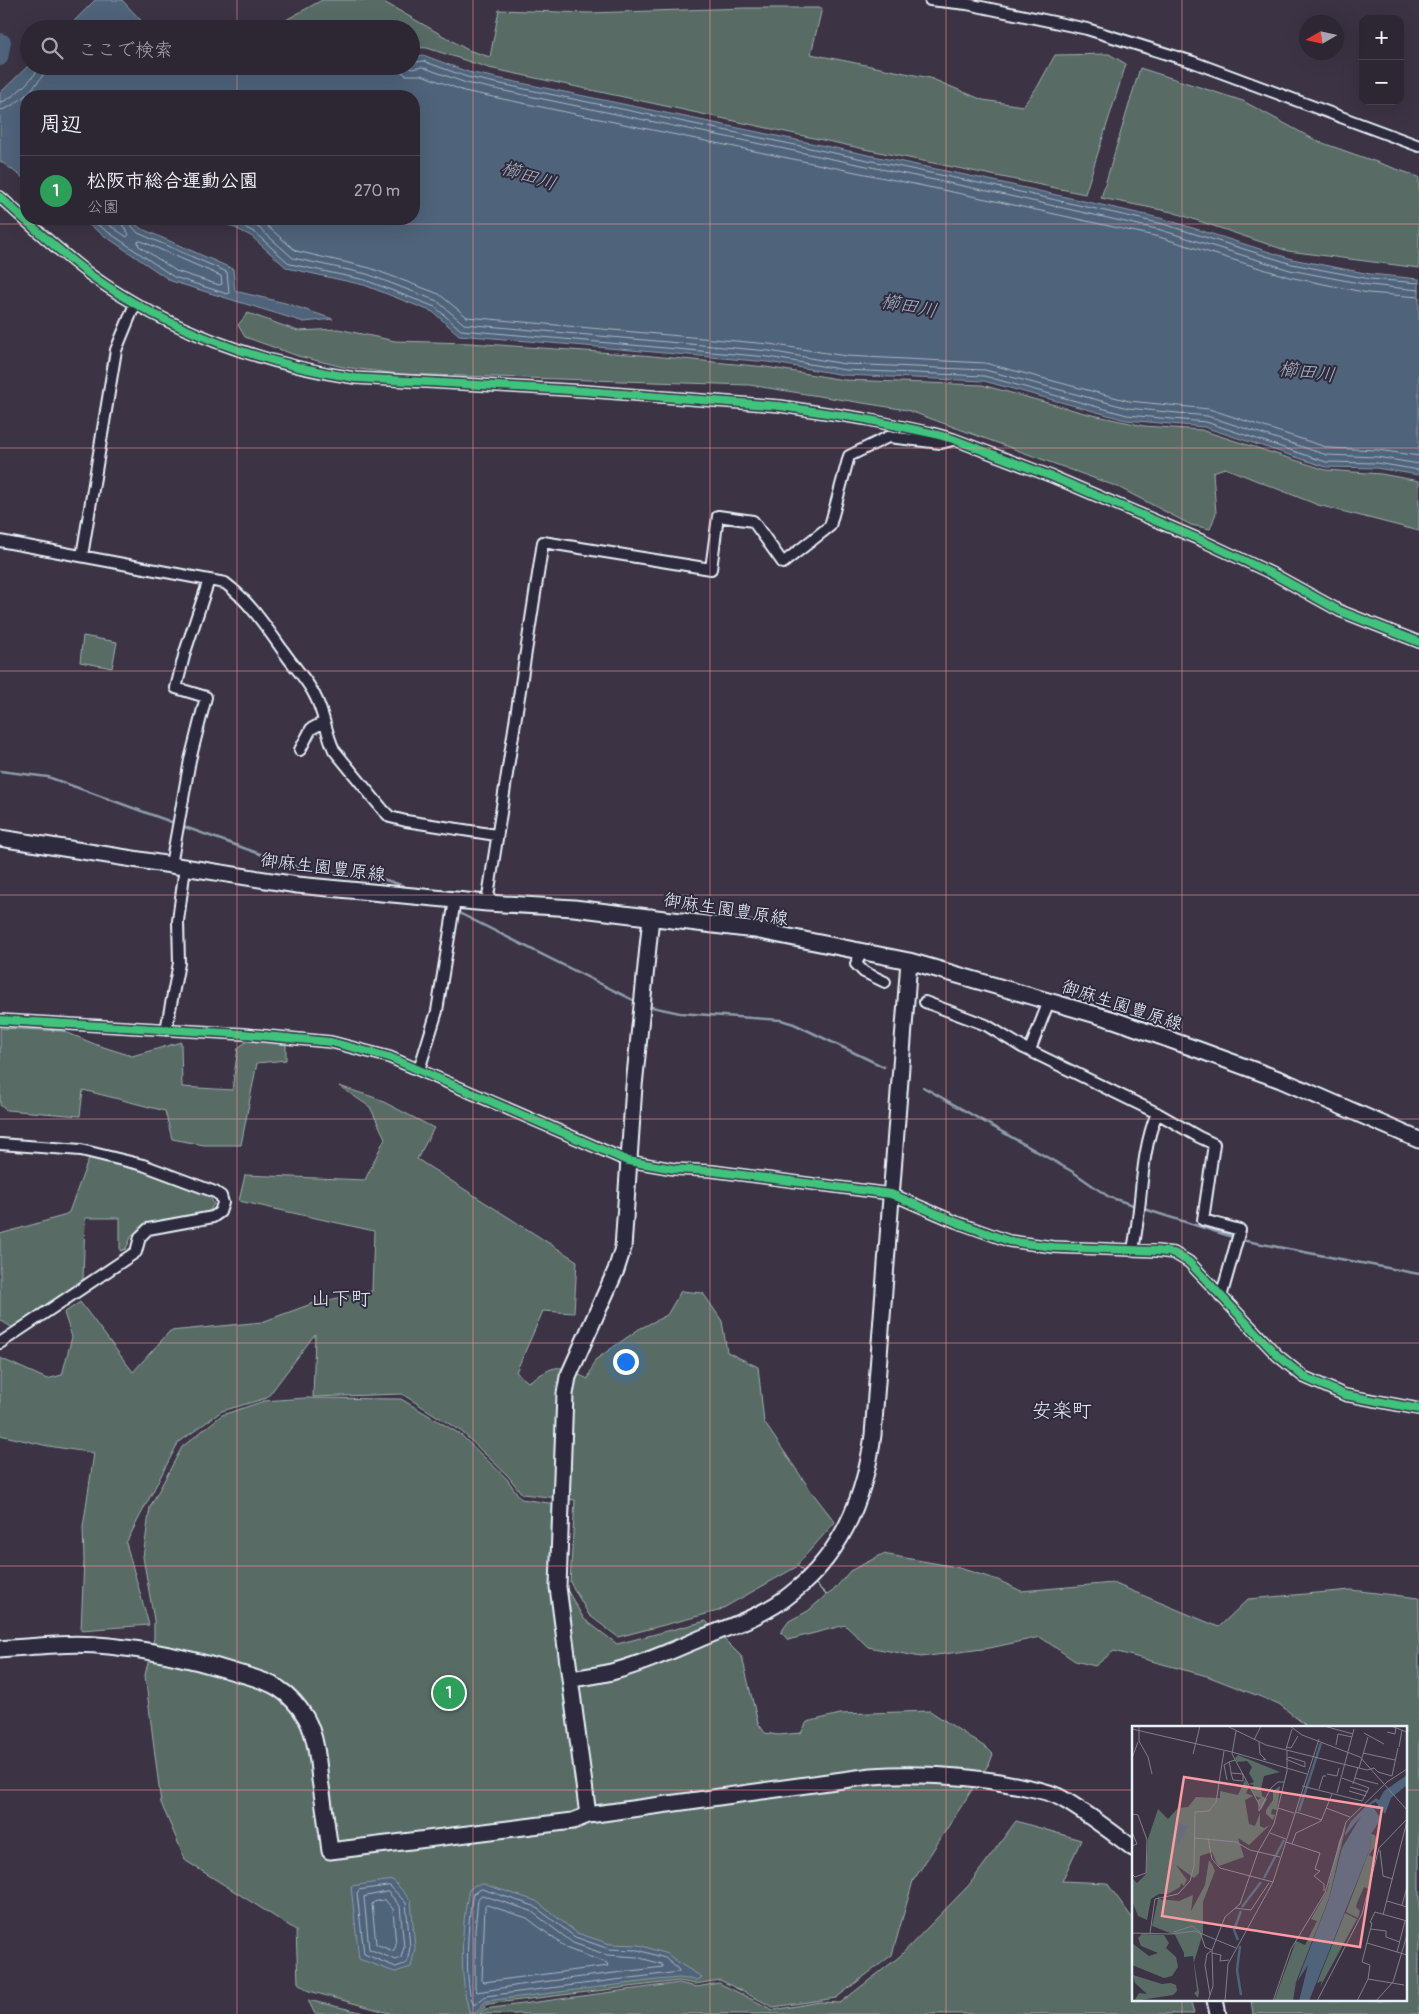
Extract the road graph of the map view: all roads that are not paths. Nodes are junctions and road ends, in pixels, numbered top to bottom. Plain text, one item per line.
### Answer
1 (930, 0) edge
2 (1419, 146) edge
3 (0, 197) edge
4 (20, 215) edge
5 (31, 225) edge
6 (135, 304) junction
7 (953, 439) junction
8 (0, 541) edge
9 (82, 556) junction
10 (209, 580) junction
11 (1419, 642) edge
12 (324, 722) junction
13 (300, 750) dead end
14 (496, 835) junction
15 (0, 838) edge
16 (178, 866) junction
17 (455, 900) junction
18 (487, 903) junction
19 (651, 916) junction
20 (862, 951) junction
21 (909, 961) junction
22 (885, 982) dead end
23 (1048, 1000) junction
24 (925, 1002) dead end
25 (0, 1020) edge
26 (166, 1030) junction
27 (1030, 1050) junction
28 (419, 1070) junction
29 (1157, 1114) junction
30 (1419, 1140) edge
31 (0, 1144) edge
32 (628, 1161) junction
33 (890, 1194) junction
34 (1134, 1249) junction
35 (1221, 1297) junction
36 (0, 1343) edge
37 (1419, 1409) edge
38 (0, 1649) edge
39 (570, 1680) junction
40 (588, 1815) junction
41 (1132, 1847) edge

1 - 2 street
3 - 4 street
5 - 6 street
6 - 7 street
6 - 9 street
7 - 11 street
7 - 14 street
8 - 9 street
9 - 10 street
10 - 12 street
10 - 16 street
12 - 13 street
12 - 14 street
14 - 18 street
15 - 16 street, 御麻生園豊原線
16 - 17 street, 御麻生園豊原線
16 - 26 street
17 - 18 street, 御麻生園豊原線
17 - 28 street
18 - 19 street, 御麻生園豊原線
19 - 20 street, 御麻生園豊原線
19 - 32 street
20 - 21 street, 御麻生園豊原線
20 - 22 street
21 - 23 street, 御麻生園豊原線
21 - 33 street
23 - 27 street
23 - 30 street, 御麻生園豊原線
24 - 27 street
25 - 26 street
26 - 28 street
27 - 29 street
28 - 32 street
29 - 34 street
29 - 35 street
31 - 36 street
32 - 33 street
32 - 39 street
33 - 34 street
33 - 39 street
34 - 35 street
35 - 37 street
38 - 40 street
39 - 40 street
40 - 41 street

